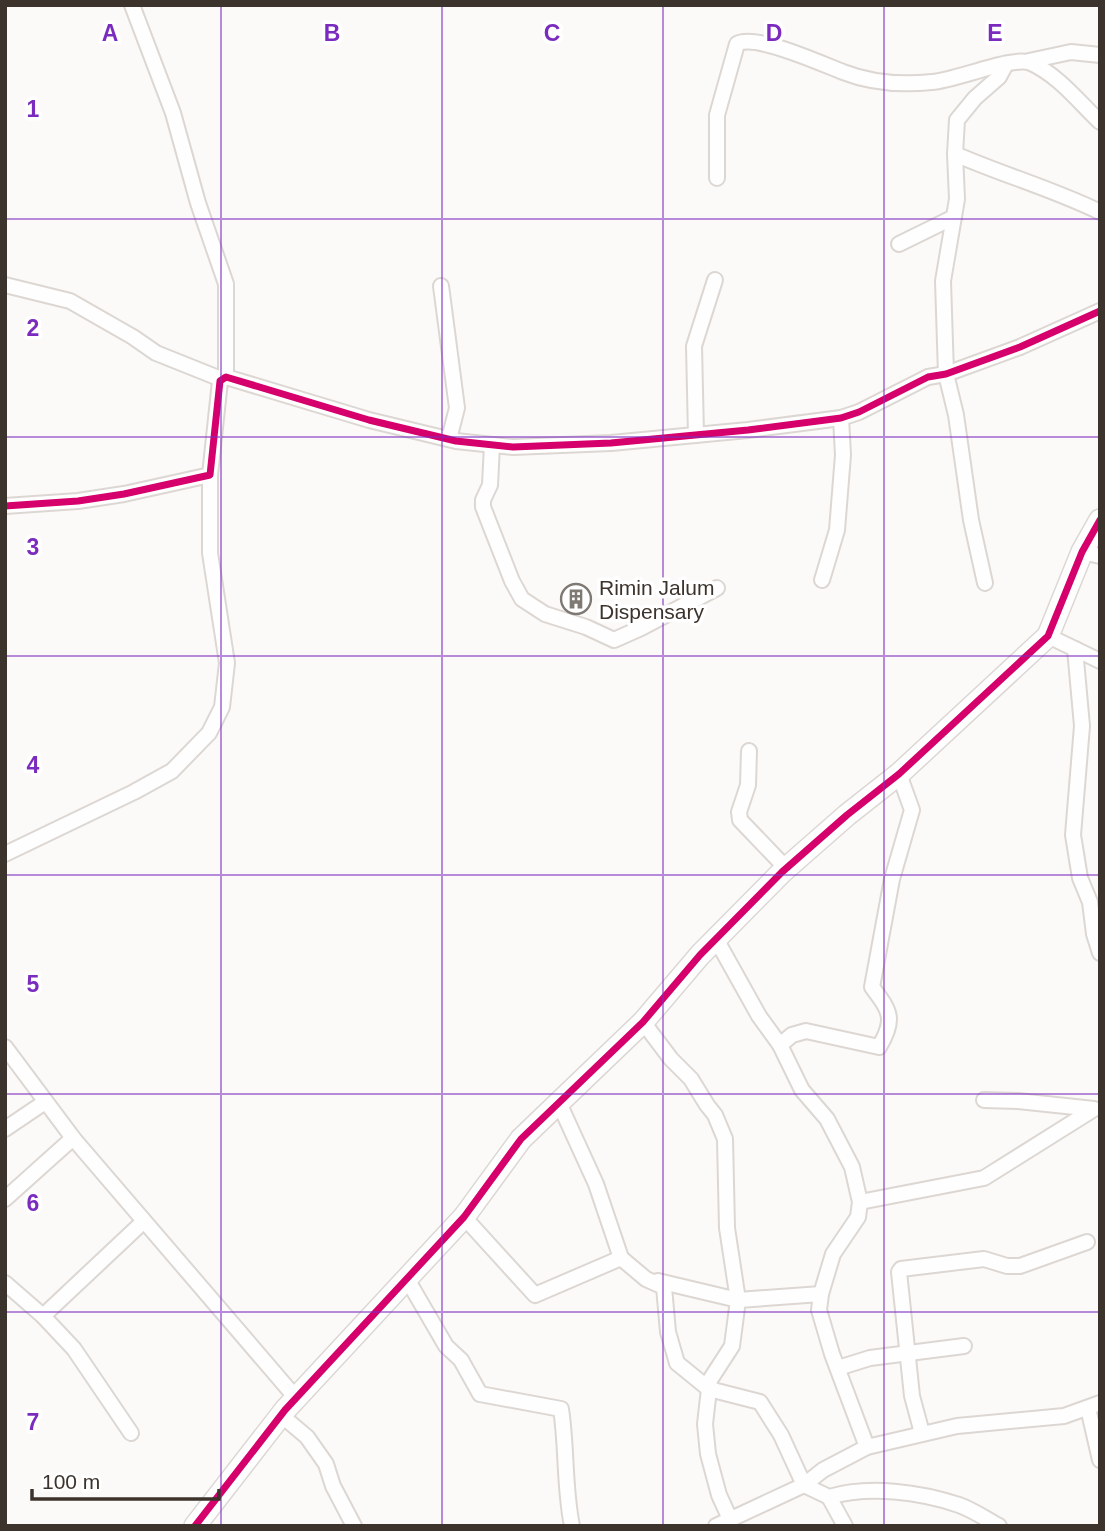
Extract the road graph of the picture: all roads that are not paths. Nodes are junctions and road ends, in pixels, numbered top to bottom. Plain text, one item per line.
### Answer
1 (132, 5) edge
2 (1100, 55) edge
3 (1029, 61) junction
4 (1006, 64) junction
5 (1100, 121) edge
6 (955, 154) junction
7 (717, 178) dead end
8 (1100, 212) edge
9 (954, 216) junction
10 (899, 244) dead end
11 (715, 281) dead end
12 (5, 285) edge
13 (441, 286) dead end
14 (1100, 311) edge
15 (946, 374) junction
16 (224, 378) junction
17 (841, 418) junction
18 (696, 435) junction
19 (449, 439) junction
20 (492, 445) junction
21 (210, 474) junction
22 (5, 506) edge
23 (1100, 520) edge
24 (1091, 554) edge
25 (822, 580) dead end
26 (985, 583) dead end
27 (717, 588) dead end
28 (1048, 636) junction
29 (1076, 649) junction
30 (1100, 661) edge
31 (749, 751) dead end
32 (899, 774) junction
33 (5, 854) edge
34 (786, 868) junction
35 (716, 939) junction
36 (1100, 953) edge
37 (643, 1022) junction
38 (780, 1045) junction
39 (5, 1046) edge
40 (984, 1100) dead end
41 (45, 1102) junction
42 (559, 1103) junction
43 (1097, 1103) edge
44 (5, 1129) edge
45 (73, 1138) junction
46 (5, 1199) edge
47 (860, 1202) junction
48 (464, 1217) junction
49 (144, 1221) junction
50 (1087, 1242) dead end
51 (621, 1258) junction
52 (407, 1279) junction
53 (646, 1279) junction
54 (5, 1283) edge
55 (821, 1294) junction
56 (738, 1300) junction
57 (43, 1316) junction
58 (964, 1346) dead end
59 (906, 1352) junction
60 (838, 1368) junction
61 (709, 1389) junction
62 (296, 1398) junction
63 (1094, 1406) edge
64 (281, 1415) junction
65 (131, 1433) dead end
66 (922, 1433) junction
67 (867, 1447) junction
68 (1100, 1460) edge
69 (804, 1485) junction
70 (829, 1497) junction
71 (730, 1519) junction
72 (195, 1526) edge
73 (354, 1526) edge
74 (572, 1526) edge
75 (716, 1526) edge
76 (845, 1526) edge
77 (999, 1526) edge

1 - 16 street
2 - 3 street
3 - 4 street
3 - 5 street
4 - 6 street
4 - 7 street
6 - 8 street
6 - 9 street
9 - 10 street
9 - 15 street
11 - 18 street
12 - 16 street
13 - 19 street
14 - 15 street
15 - 17 street
15 - 26 street
16 - 19 street
16 - 21 street
17 - 18 street
17 - 25 street
18 - 20 street
19 - 20 street
20 - 27 street
21 - 22 street
21 - 33 street
23 - 24 street
24 - 28 street
28 - 29 street
28 - 32 street
29 - 30 street
29 - 36 street
31 - 34 street
32 - 34 street
32 - 38 street
34 - 35 street
35 - 37 street
35 - 38 street
37 - 42 street
37 - 56 street
38 - 47 street
39 - 41 street
40 - 43 street
41 - 44 street
41 - 45 street
42 - 48 street
42 - 51 street
43 - 47 street
45 - 46 street
45 - 49 street
47 - 55 street
48 - 51 street
48 - 52 street
49 - 57 street
49 - 62 street
50 - 59 street
51 - 53 street
52 - 62 street
52 - 74 street
53 - 56 street
53 - 61 street
54 - 57 street
55 - 56 street
55 - 60 street
56 - 61 street
57 - 65 street
58 - 59 street
59 - 60 street
59 - 66 street
60 - 67 street
61 - 69 street
61 - 71 street
62 - 64 street
63 - 66 street
63 - 68 street
64 - 72 street
64 - 73 street
66 - 67 street
67 - 69 street
69 - 70 street
69 - 71 street
70 - 76 street
70 - 77 street
71 - 75 street

